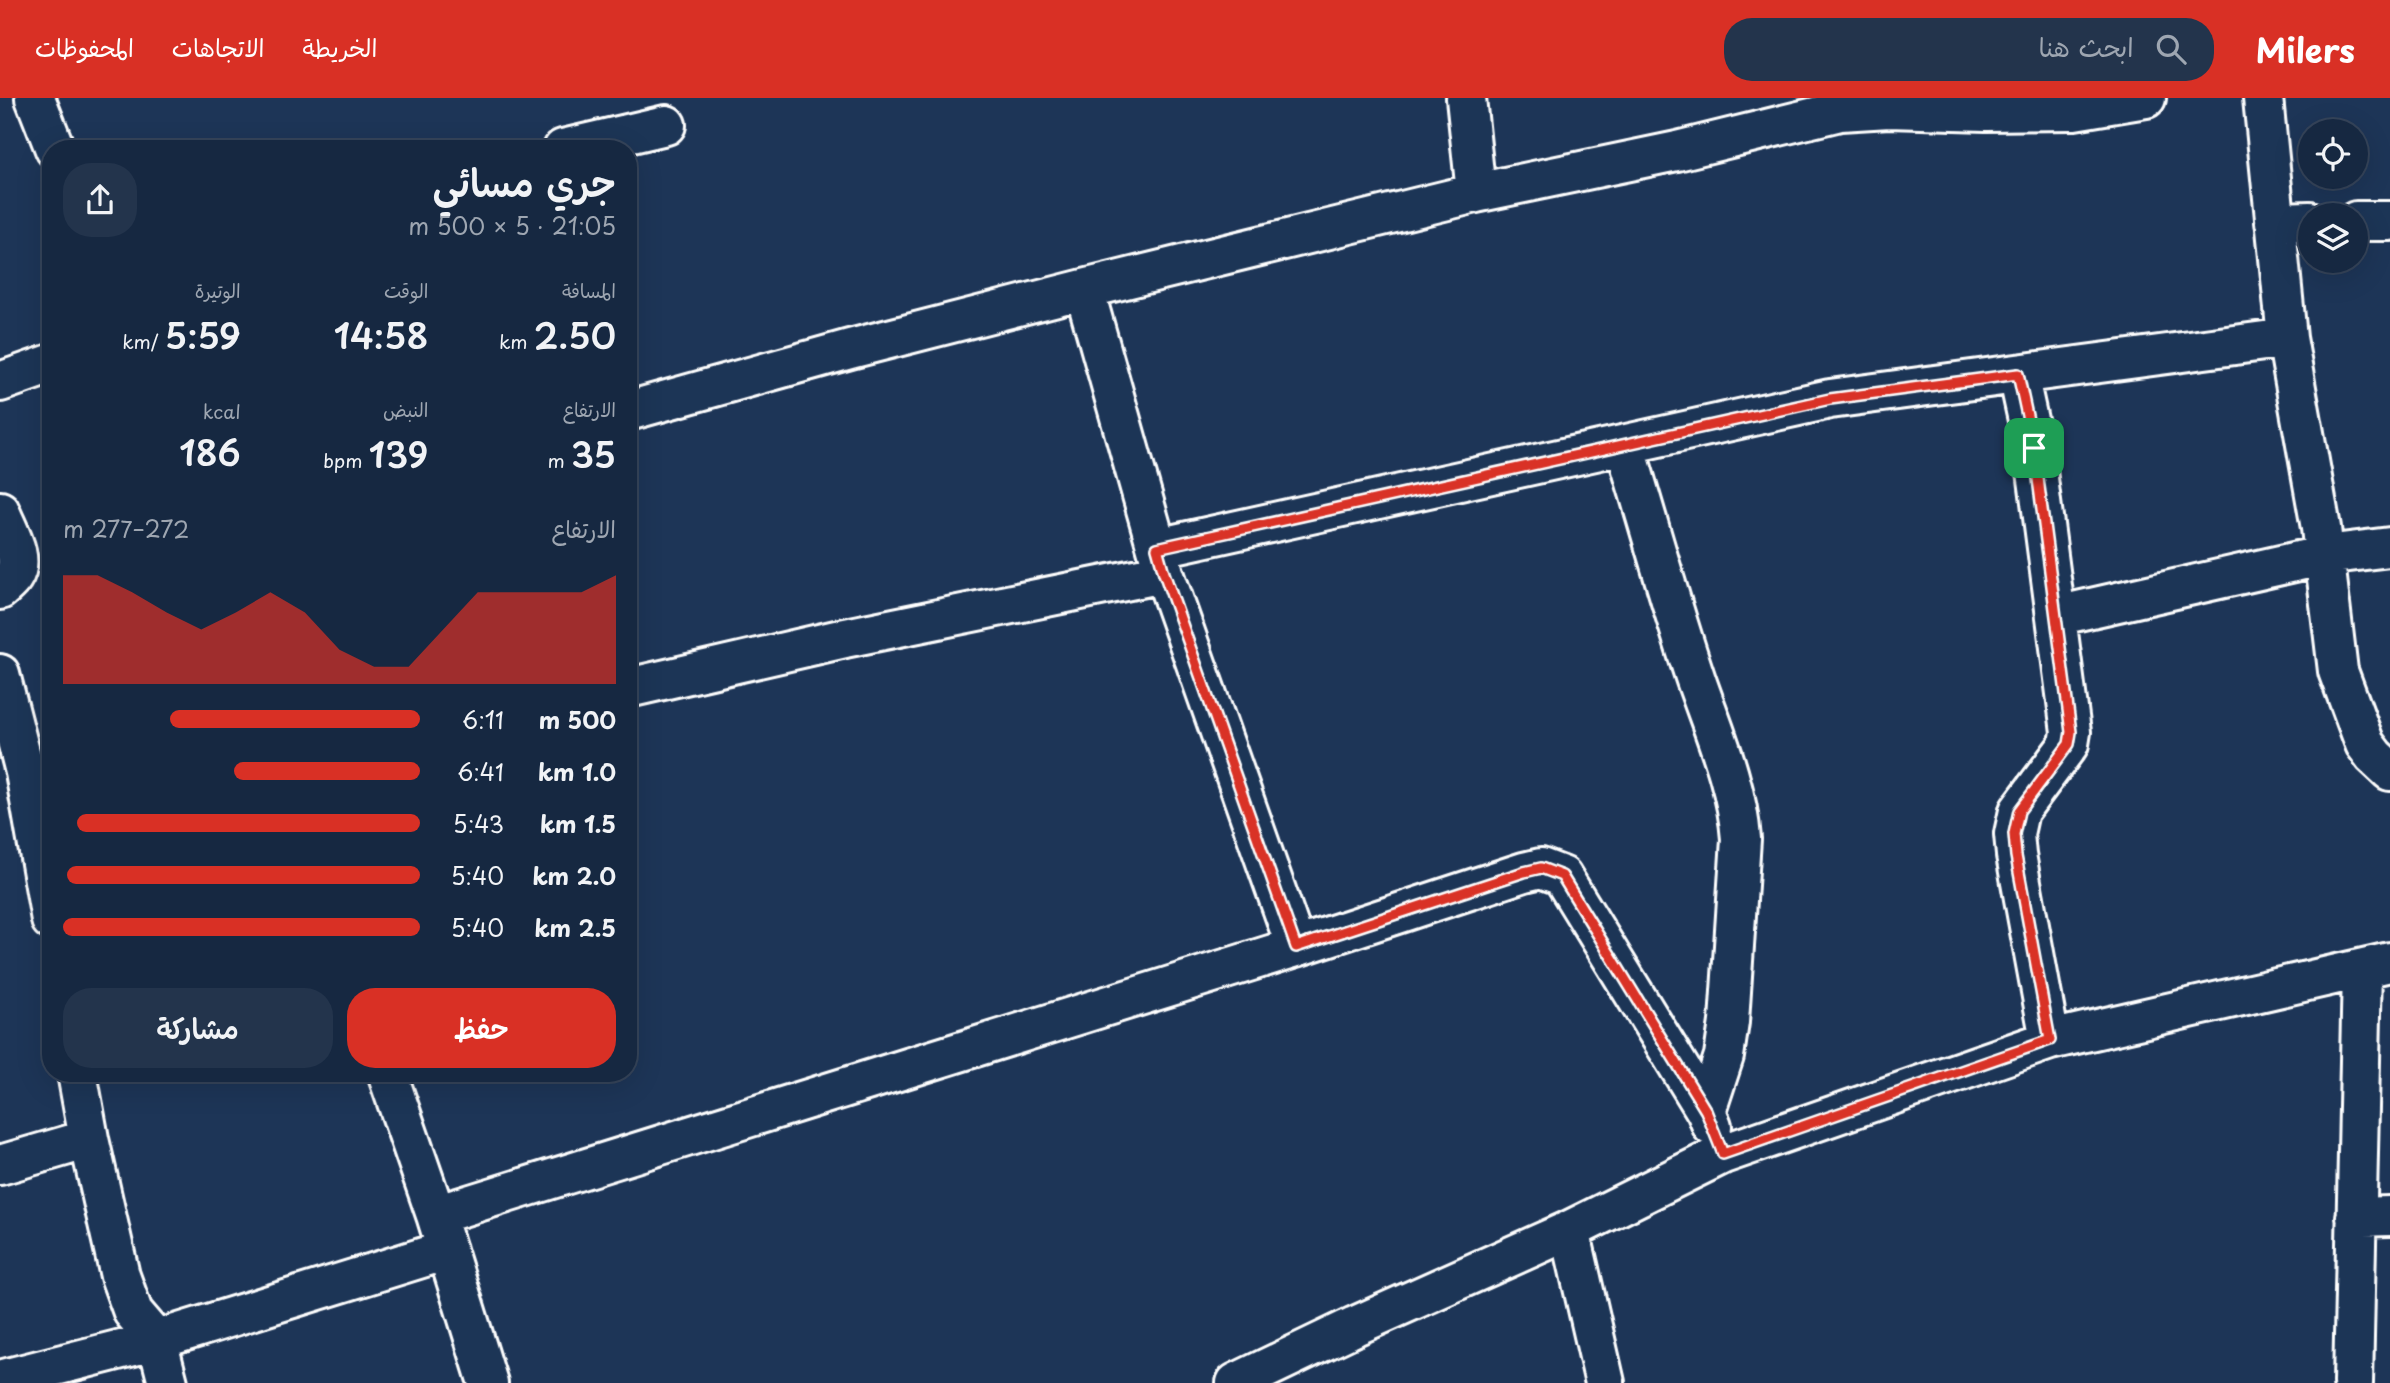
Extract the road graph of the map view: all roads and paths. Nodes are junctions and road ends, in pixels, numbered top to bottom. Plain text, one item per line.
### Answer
1 (35, 98) edge
2 (1466, 98) edge
3 (2146, 98) edge
4 (2263, 98) edge
5 (1839, 104) edge
6 (666, 125) dead end
7 (51, 140) edge
8 (602, 140) edge
9 (1476, 193) junction
10 (2293, 221) edge
11 (2368, 221) edge
12 (2390, 221) edge
13 (1084, 289) junction
14 (2287, 338) junction
15 (42, 368) edge
16 (2018, 374) junction
17 (0, 382) edge
18 (637, 408) edge
19 (1625, 446) junction
20 (0, 511) edge
21 (2390, 547) edge
22 (2325, 555) junction
23 (1161, 560) junction
24 (0, 590) edge
25 (2056, 617) junction
26 (0, 674) edge
27 (637, 686) edge
28 (38, 767) edge
29 (2390, 771) edge
30 (42, 814) edge
31 (1296, 947) junction
32 (2376, 966) edge
33 (2050, 1040) junction
34 (80, 1082) edge
35 (390, 1082) edge
36 (1706, 1111) junction
37 (89, 1139) junction
38 (1723, 1154) junction
39 (0, 1165) edge
40 (2373, 1216) edge
41 (1570, 1230) junction
42 (441, 1233) junction
43 (157, 1340) junction
44 (0, 1380) edge
45 (168, 1383) edge
46 (488, 1383) edge
47 (1237, 1383) edge
48 (1605, 1383) edge
49 (2353, 1383) edge

1 - 7 street
2 - 9 street
3 - 5 street
4 - 10 street
5 - 9 street
6 - 8 street
9 - 13 street
10 - 14 street
11 - 12 street
13 - 18 street
13 - 23 street
14 - 16 street
14 - 22 street
15 - 17 street
16 - 19 street
16 - 25 street
19 - 23 street
19 - 36 street
20 - 24 street
21 - 22 street
22 - 25 street
22 - 29 street
23 - 27 street
23 - 31 street
25 - 33 street
26 - 28 street
28 - 30 street
31 - 36 street
31 - 42 street
32 - 33 street
32 - 40 street
33 - 38 street
34 - 37 street
35 - 42 street
36 - 38 street
37 - 39 street
37 - 43 street
38 - 41 street
40 - 49 street
41 - 47 street
41 - 48 street
42 - 43 street
42 - 46 street
43 - 44 street
43 - 45 street

